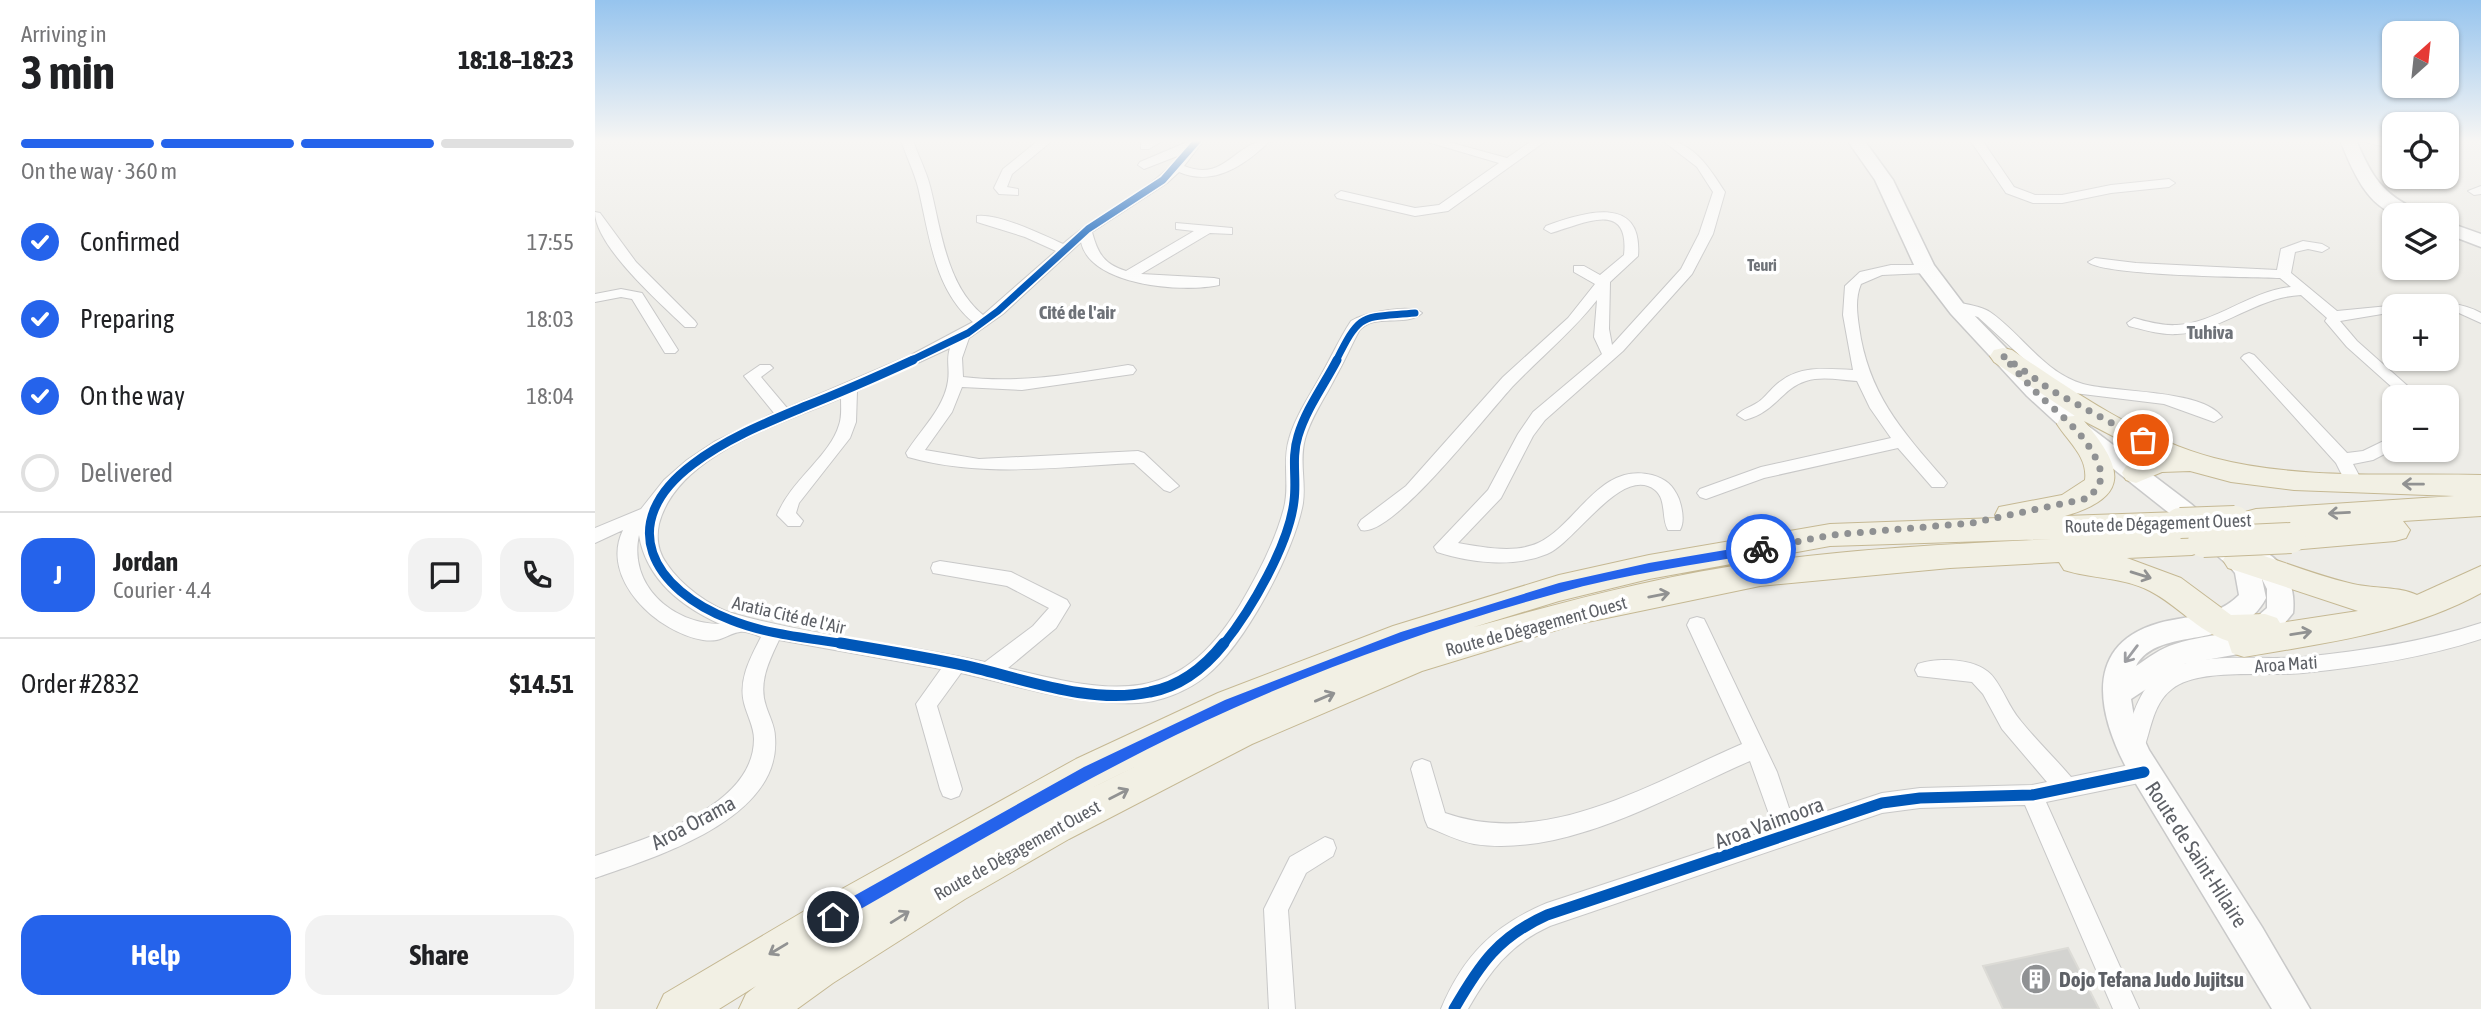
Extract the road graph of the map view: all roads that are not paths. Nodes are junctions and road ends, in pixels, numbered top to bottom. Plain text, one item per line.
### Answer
1 (924, 187) edge
2 (1000, 187) edge
3 (1152, 187) edge
4 (1473, 187) edge
5 (1717, 187) edge
6 (1887, 187) edge
7 (2008, 187) edge
8 (2129, 187) edge
9 (2370, 187) edge
10 (1014, 192) dead end
11 (1341, 195) dead end
12 (2389, 203) edge
13 (595, 216) edge
14 (982, 219) dead end
15 (1181, 226) dead end
16 (1207, 229) junction
17 (1551, 229) dead end
18 (1085, 231) junction
19 (1227, 231) dead end
20 (2459, 233) edge
21 (2481, 241) edge
22 (2322, 248) dead end
23 (1063, 249) junction
24 (2095, 262) dead end
25 (1579, 269) dead end
26 (1926, 269) junction
27 (2284, 274) junction
28 (1128, 276) junction
29 (1214, 282) dead end
30 (1603, 282) junction
31 (2304, 291) junction
32 (595, 298) edge
33 (1954, 306) junction
34 (2459, 308) edge
35 (2382, 310) edge
36 (1415, 313) dead end
37 (2335, 316) junction
38 (2481, 319) edge
39 (982, 322) junction
40 (2134, 323) dead end
41 (690, 324) dead end
42 (963, 335) junction
43 (670, 350) dead end
44 (1610, 354) junction
45 (2003, 356) junction
46 (2249, 358) dead end
47 (765, 368) dead end
48 (1128, 370) dead end
49 (1861, 376) junction
50 (956, 381) junction
51 (2399, 385) edge
52 (849, 388) junction
53 (784, 415) junction
54 (1745, 415) dead end
55 (2214, 417) dead end
56 (2071, 424) junction
57 (1900, 442) junction
58 (2382, 448) edge
59 (2196, 463) junction
60 (2141, 471) junction
61 (2348, 472) junction
62 (1938, 483) dead end
63 (1170, 486) dead end
64 (2481, 486) edge
65 (1706, 493) dead end
66 (658, 504) junction
67 (2481, 505) edge
68 (794, 521) dead end
69 (2481, 523) edge
70 (1367, 524) dead end
71 (1674, 525) dead end
72 (2191, 533) junction
73 (1831, 535) junction
74 (595, 536) edge
75 (2001, 554) junction
76 (2253, 563) junction
77 (940, 568) dead end
78 (2481, 578) edge
79 (2436, 602) junction
80 (739, 622) junction
81 (1697, 625) dead end
82 (2265, 627) joint
83 (774, 631) junction
84 (2481, 631) edge
85 (2225, 635) junction
86 (957, 664) junction
87 (1924, 670) dead end
88 (988, 671) junction
89 (1755, 749) junction
90 (2138, 760) junction
91 (1422, 769) dead end
92 (2066, 788) junction
93 (951, 789) dead end
94 (2032, 795) junction
95 (1796, 831) junction
96 (1325, 848) dead end
97 (595, 867) edge
98 (679, 1009) edge
99 (761, 1009) edge
100 (1282, 1009) edge
101 (1454, 1009) edge
102 (2126, 1009) edge
103 (2292, 1009) edge

1 - 39 street
2 - 10 street
3 - 18 street, Aratia Cité de l'Air
4 - 11 street
5 - 44 street
6 - 26 main road
7 - 8 street
9 - 12 main road
13 - 41 street
14 - 23 street
15 - 16 street
16 - 19 street
16 - 28 street
17 - 30 street
18 - 23 street, Aratia Cité de l'Air
18 - 28 street
20 - 21 main road
22 - 27 street
23 - 39 street, Aratia Cité de l'Air
24 - 27 street
25 - 30 street
26 - 33 main road
26 - 49 street
27 - 31 street
28 - 29 street
30 - 44 street
30 - 70 street
31 - 37 street
31 - 40 street
32 - 43 street
33 - 45 main road
33 - 55 street
34 - 38 street
35 - 37 street
36 - 88 street, Aratia Cité de l'Air
37 - 51 street
39 - 42 street, Aratia Cité de l'Air
42 - 50 street
42 - 52 street, Aratia Cité de l'Air
44 - 71 street
45 - 56 main road, Route de Saint-Hilaire
45 - 59 highway
45 - 60 main road, Route de Saint-Hilaire
46 - 61 street
47 - 53 street
48 - 50 street
49 - 54 street
49 - 57 street
50 - 63 street
52 - 53 street, Aratia Cité de l'Air
52 - 68 street
53 - 66 street, Aratia Cité de l'Air
56 - 60 main road, Route de Saint-Hilaire
56 - 73 highway
57 - 62 street
57 - 65 street
58 - 61 street
59 - 60 highway
59 - 61 highway
60 - 76 main road, Route de Saint-Hilaire
64 -> 61 highway
66 - 74 street, Aratia Cité de l'Air
66 - 80 street, Aratia Cité de l'Air
66 - 80 street, Aratia Cité de l'Air
67 -> 72 highway, Route de Dégagement Ouest, bridge
69 - 72 highway, Route de Dégagement Ouest, bridge
72 - 73 highway, Route de Dégagement Ouest
72 - 75 highway, Route de Dégagement Ouest
73 -> 98 highway, Route de Dégagement Ouest
75 -> 85 highway
99 -> 75 highway, Route de Dégagement Ouest
76 - 79 highway
76 - 82 main road, Route de Saint-Hilaire
76 - 85 main road, Route de Saint-Hilaire
77 - 88 street
78 - 79 highway
85 -> 79 highway
80 - 83 street, Aratia Cité de l'Air
81 - 89 street
82 - 85 highway
83 - 86 street, Aratia Cité de l'Air
83 - 97 street, Aroa Orama
84 - 90 street, Aroa Mati
85 - 90 main road, Route de Saint-Hilaire
86 - 88 street, Aratia Cité de l'Air
86 - 93 street
87 - 92 street
89 - 91 street
89 - 95 street
90 - 92 street, Aroa Vaimoora
90 - 103 main road, Route de Saint-Hilaire
92 - 94 street, Aroa Vaimoora
94 - 95 street, Aroa Vaimoora
94 - 102 street
95 - 101 street, Aroa Vaimoora
96 - 100 street

